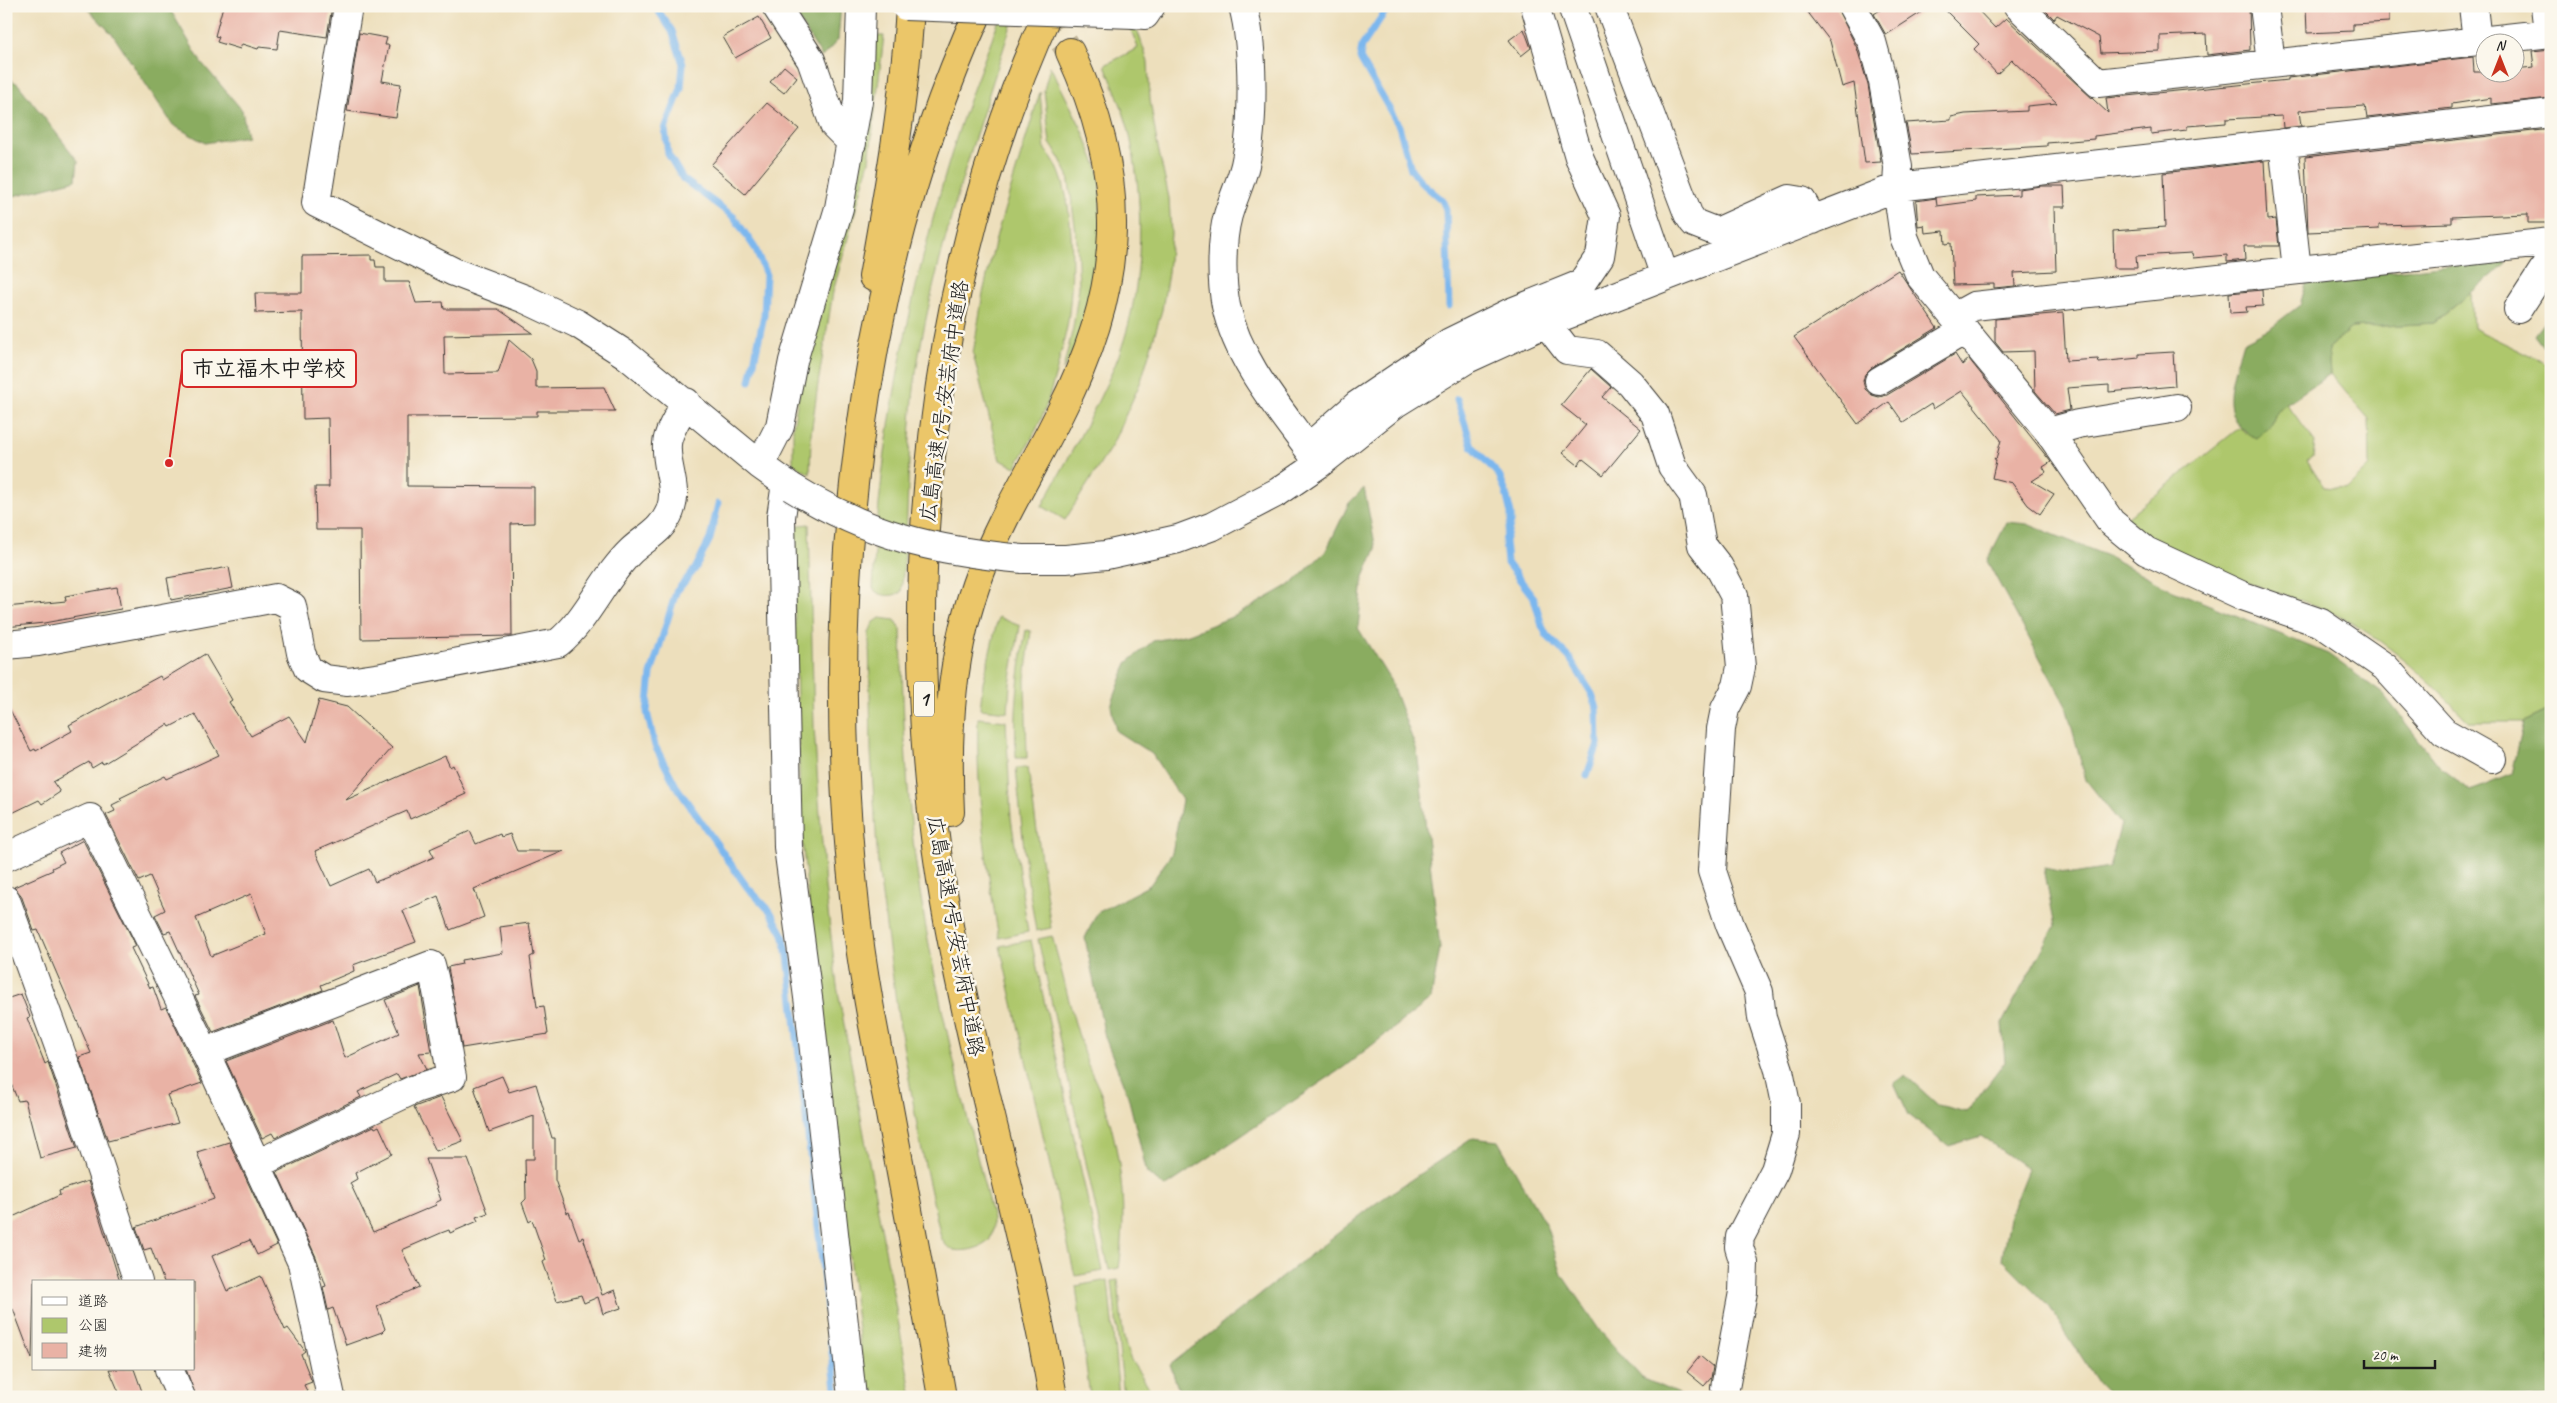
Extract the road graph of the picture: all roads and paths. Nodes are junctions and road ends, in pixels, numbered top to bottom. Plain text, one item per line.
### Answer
1 (348, 6) edge
2 (776, 6) edge
3 (861, 6) edge
4 (905, 6) edge
5 (910, 6) edge
6 (981, 6) edge
7 (1051, 6) edge
8 (1243, 6) edge
9 (1535, 6) edge
10 (1572, 6) edge
11 (1609, 6) edge
12 (1852, 6) edge
13 (2018, 6) edge
14 (2264, 6) edge
15 (2473, 6) edge
16 (2545, 6) edge
17 (1142, 10) edge
18 (2476, 32) edge
19 (2549, 33) edge
20 (2524, 36) edge
21 (2474, 41) edge
22 (1070, 52) tunnel mouth
23 (2271, 63) junction
24 (2551, 113) edge
25 (852, 143) junction
26 (2283, 143) junction
27 (1898, 187) junction
28 (1813, 220) junction
29 (2551, 242) edge
30 (2551, 258) edge
31 (2297, 270) junction
32 (1665, 277) junction
33 (2518, 309) dead end
34 (1546, 323) junction
35 (1960, 323) junction
36 (1879, 382) dead end
37 (686, 402) junction
38 (2177, 408) dead end
39 (2049, 432) junction
40 (1313, 456) junction
41 (760, 465) junction
42 (788, 485) junction
43 (844, 612) junction
44 (6, 646) edge
45 (2492, 759) dead end
46 (6, 857) edge
47 (6, 900) edge
48 (205, 1052) junction
49 (257, 1164) junction
50 (1008, 1189) junction
51 (137, 1280) edge
52 (169, 1370) edge
53 (1725, 1388) dead end
54 (181, 1397) edge
55 (331, 1397) edge
56 (852, 1397) edge
57 (942, 1397) edge
58 (1053, 1397) edge

1 - 37 street
2 - 25 street
3 - 25 street
4 - 17 street, bridge
5 - 43 highway
6 - 43 highway
7 - 50 highway, 広島高速1号;安芸府中道路 / 1
8 - 40 street
9 - 40 street
10 - 32 street
11 - 28 street
12 - 27 street
13 - 23 street
14 - 23 street
15 - 18 street
16 - 19 street
19 - 20 street
21 - 23 street
22 - 50 highway
24 - 26 street
25 - 41 street
26 - 27 street
26 - 31 street
27 - 28 street
27 - 35 street
28 - 32 street
29 - 31 street
30 - 33 street
31 - 35 street
32 - 34 street
34 - 40 street
34 - 53 street
35 - 36 street
35 - 39 street
37 - 41 street
37 - 44 street
38 - 39 street
39 - 45 street
40 - 42 street, bridge
41 - 42 street
42 - 56 street
43 - 57 highway
46 - 48 street
47 - 51 street
48 - 49 street
48 - 49 street
49 - 55 street
50 - 58 highway, 広島高速1号;安芸府中道路 / 1
52 - 54 street

